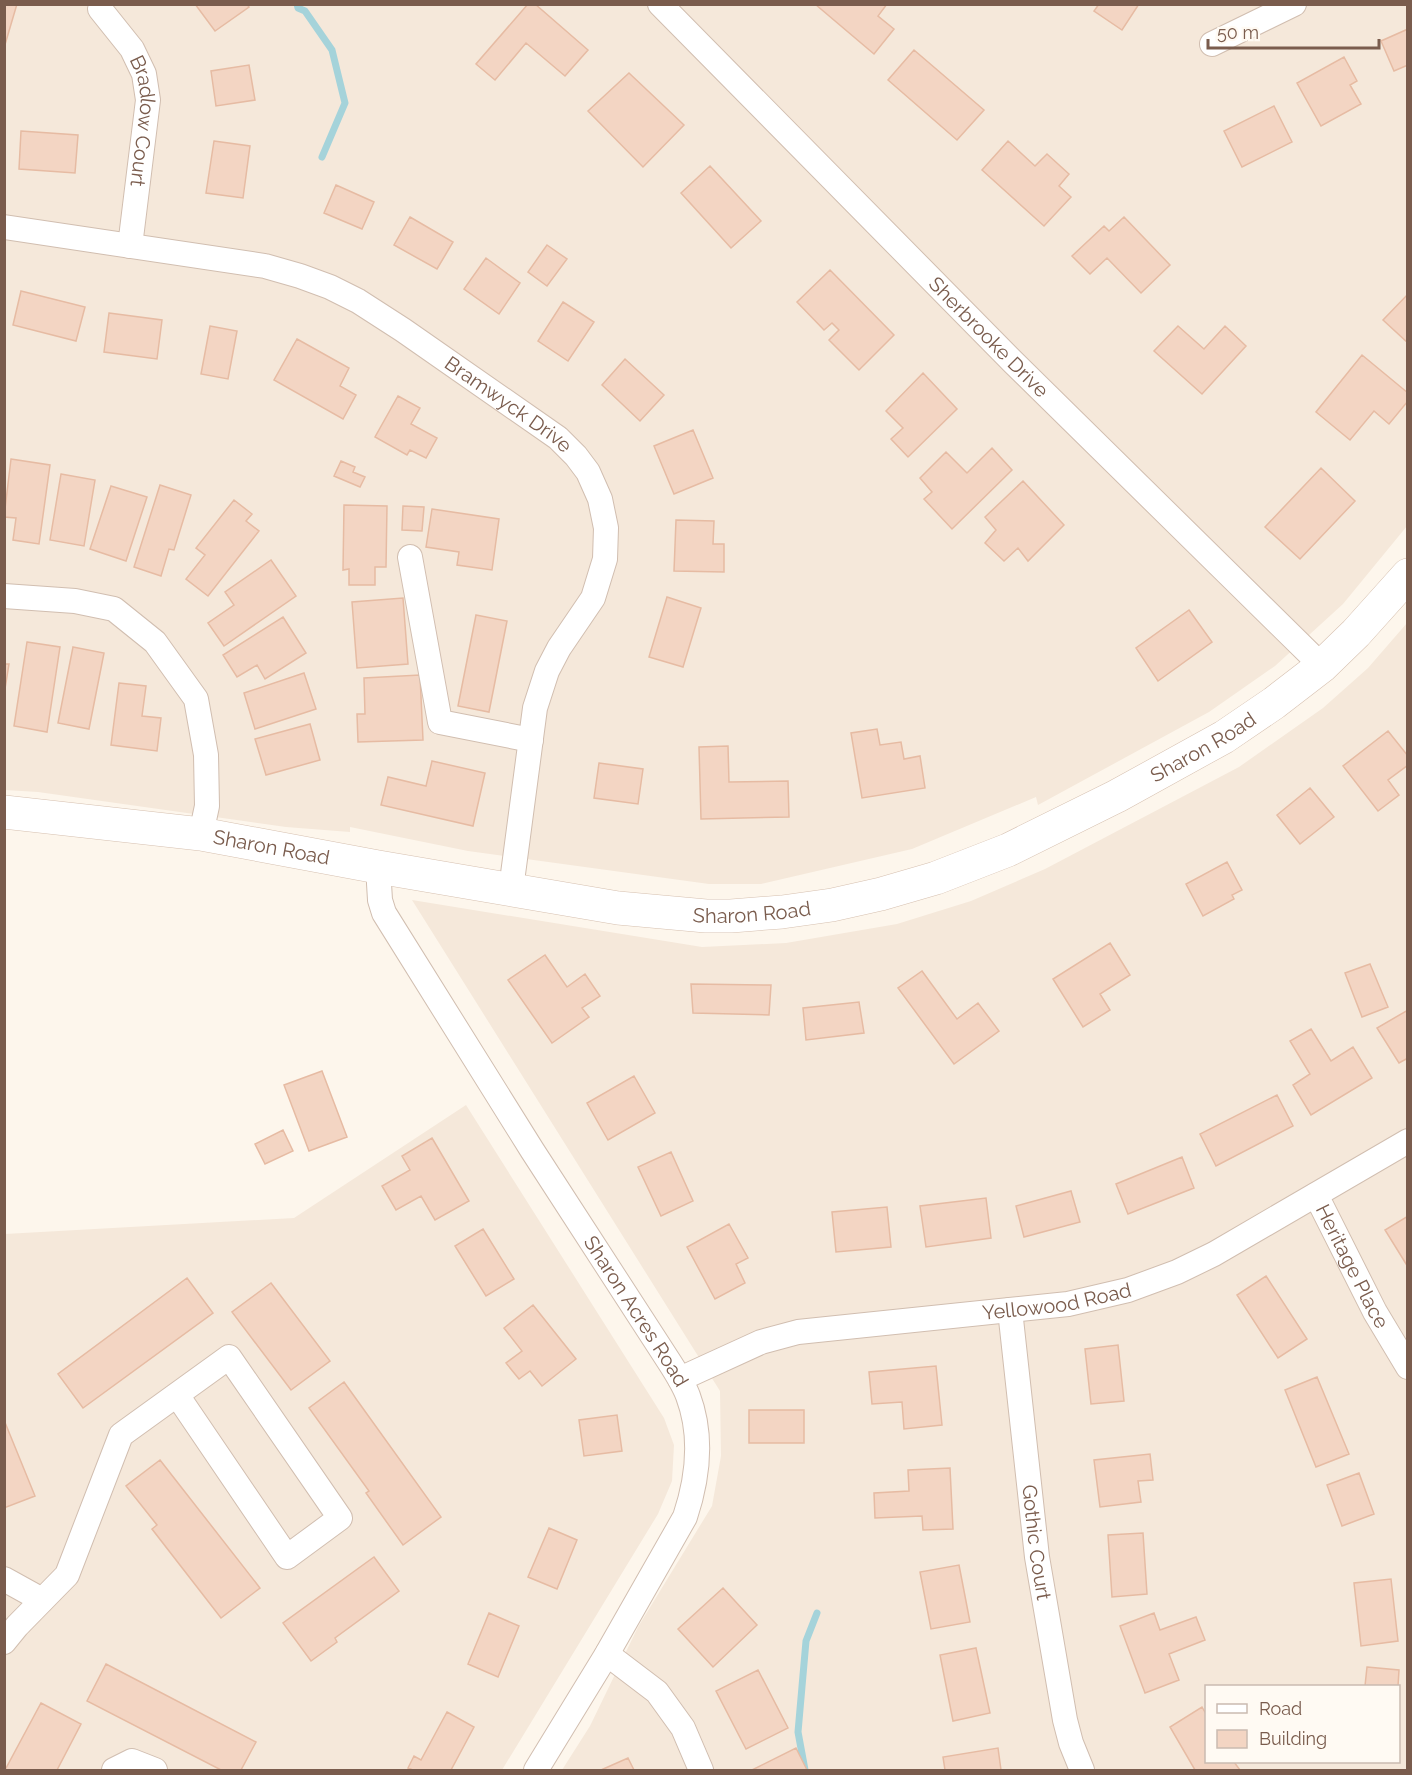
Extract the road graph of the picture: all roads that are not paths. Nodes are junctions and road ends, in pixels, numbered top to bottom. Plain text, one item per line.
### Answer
1 (660, 4) edge
2 (1294, 4) edge
3 (100, 9) dead end
4 (1212, 44) dead end
5 (4, 227) edge
6 (130, 246) junction
7 (410, 557) dead end
8 (1407, 575) edge
9 (4, 596) edge
10 (1322, 666) junction
11 (531, 740) junction
12 (4, 812) edge
13 (201, 834) junction
14 (378, 867) junction
15 (511, 889) junction
16 (1407, 1141) edge
17 (1316, 1195) junction
18 (1010, 1311) junction
19 (1407, 1367) edge
20 (680, 1379) junction
21 (177, 1395) junction
22 (4, 1579) edge
23 (42, 1600) junction
24 (4, 1642) edge
25 (607, 1654) junction
26 (114, 1770) edge
27 (155, 1770) edge
28 (536, 1770) edge
29 (701, 1770) edge
30 (1082, 1770) edge

1 - 10 street, Sherbrooke Drive
2 - 4 street
3 - 6 street, Bradlow Court
5 - 6 street, Bramwyck Drive
6 - 11 street, Bramwyck Drive
7 - 11 street
8 - 10 main road, Sharon Road
9 - 13 street
10 - 15 main road, Sharon Road
11 - 15 street, Bramwyck Drive
12 - 13 main road, Sharon Road
13 - 14 main road, Sharon Road
14 - 15 main road, Sharon Road
14 - 20 street, Sharon Acres Road
16 - 17 street, Yellowood Road
17 - 18 street, Yellowood Road
17 - 19 street, Heritage Place
18 - 20 street, Yellowood Road
18 - 30 street, Gothic Court
20 - 25 street, Sharon Acres Road
21 - 21 street
21 - 23 street
22 - 23 street
23 - 24 street
25 - 28 street, Sharon Acres Road
25 - 29 street
26 - 27 street

